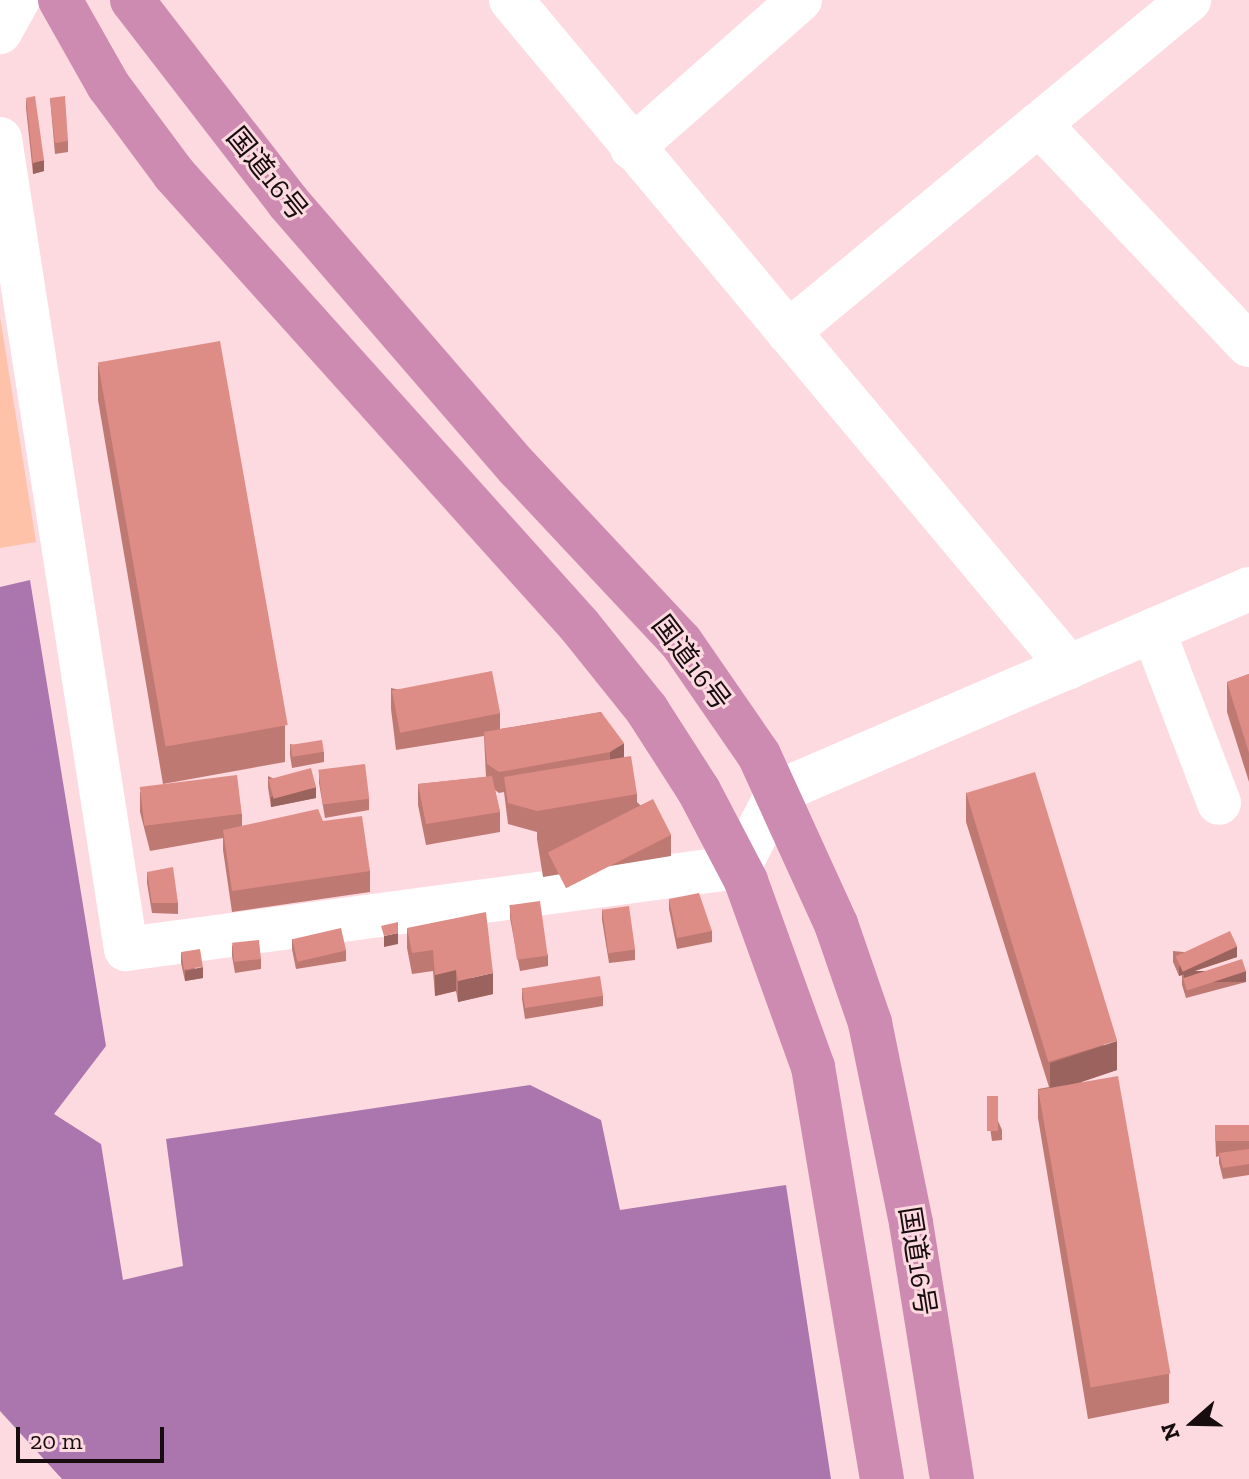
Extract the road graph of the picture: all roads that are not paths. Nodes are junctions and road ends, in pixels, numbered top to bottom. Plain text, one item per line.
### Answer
1 (18, 0) edge
2 (60, 0) edge
3 (132, 0) edge
4 (511, 0) edge
5 (800, 0) edge
6 (1189, 0) edge
7 (0, 32) edge
8 (1039, 124) junction
9 (0, 139) edge
10 (632, 148) junction
11 (788, 332) junction
12 (1249, 345) edge
13 (1249, 589) edge
14 (1153, 630) junction
15 (1069, 667) junction
16 (778, 792) junction
17 (1219, 803) dead end
18 (739, 867) junction
19 (882, 1479) edge
20 (952, 1479) edge

1 - 7 street
2 - 18 highway
3 - 16 highway, 国道16号
4 - 10 street
5 - 10 street
6 - 8 street
8 - 11 street
8 - 12 street
9 - 18 street
10 - 11 street
11 - 15 street
13 - 14 street
14 - 15 street
14 - 17 street
15 - 16 street
16 - 18 street
16 - 20 highway, 国道16号
18 - 19 highway

